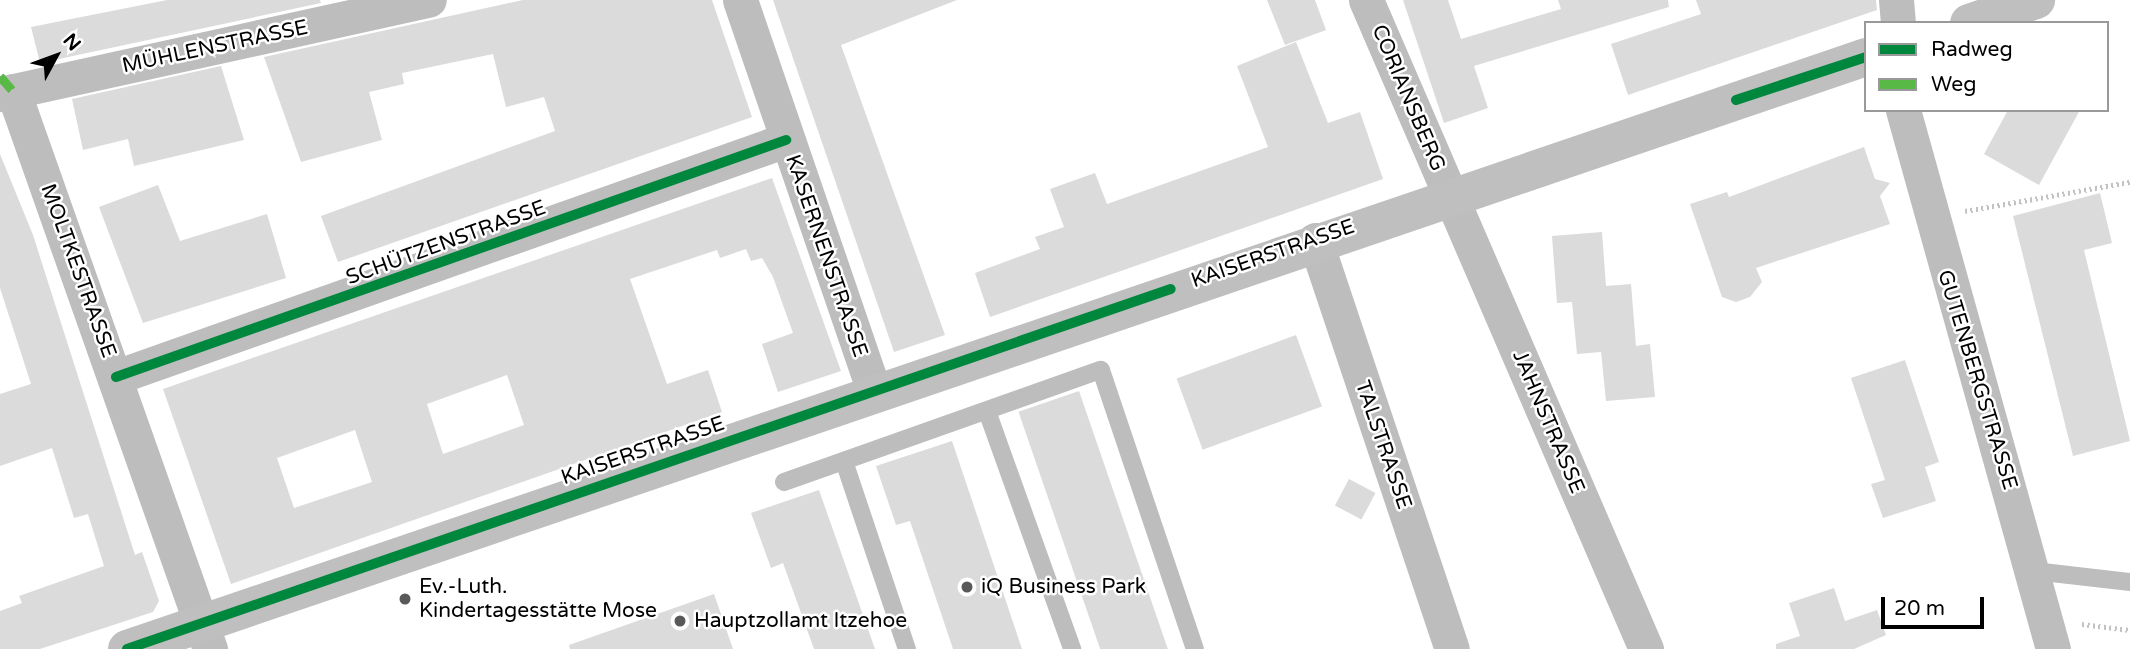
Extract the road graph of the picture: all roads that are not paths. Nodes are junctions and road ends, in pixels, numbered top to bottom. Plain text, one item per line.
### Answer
1 (429, 0) edge
2 (740, 0) edge
3 (1366, 0) edge
4 (1896, 0) edge
5 (2036, 0) edge
6 (1898, 21) edge
7 (1975, 21) edge
8 (1864, 58) edge
9 (7, 93) edge
10 (1904, 112) edge
11 (786, 141) junction
12 (1449, 195) junction
13 (1315, 240) junction
14 (116, 377) junction
15 (874, 392) junction
16 (987, 411) junction
17 (844, 461) junction
18 (783, 482) dead end
19 (2034, 571) junction
20 (2130, 582) edge
21 (2050, 634) edge
22 (205, 636) edge
23 (127, 649) edge
24 (907, 649) edge
25 (1072, 649) edge
26 (1195, 649) edge
27 (1452, 649) edge
28 (1646, 649) edge

1 - 9 street, MÜHLENSTRASSE
2 - 11 street, KASERNENSTRASSE
3 - 12 street, CORIANSBERG
4 - 6 street
5 - 7 main road
8 - 12 main road, KAISERSTRASSE
9 - 14 street, MOLTKESTRASSE
10 - 19 street, GUTENBERGSTRASSE
11 - 14 street, SCHÜTZENSTRASSE
11 - 15 street, KASERNENSTRASSE
12 - 13 main road, KAISERSTRASSE
12 - 28 street, JAHNSTRASSE
13 - 15 main road, KAISERSTRASSE
13 - 27 street, TALSTRASSE
14 - 22 street, MOLTKESTRASSE
15 - 22 main road, KAISERSTRASSE
16 - 17 lane
16 - 25 lane
16 - 26 lane
17 - 18 lane
17 - 24 lane
19 - 20 lane
19 - 21 street, GUTENBERGSTRASSE
22 - 23 main road, KAISERSTRASSE

